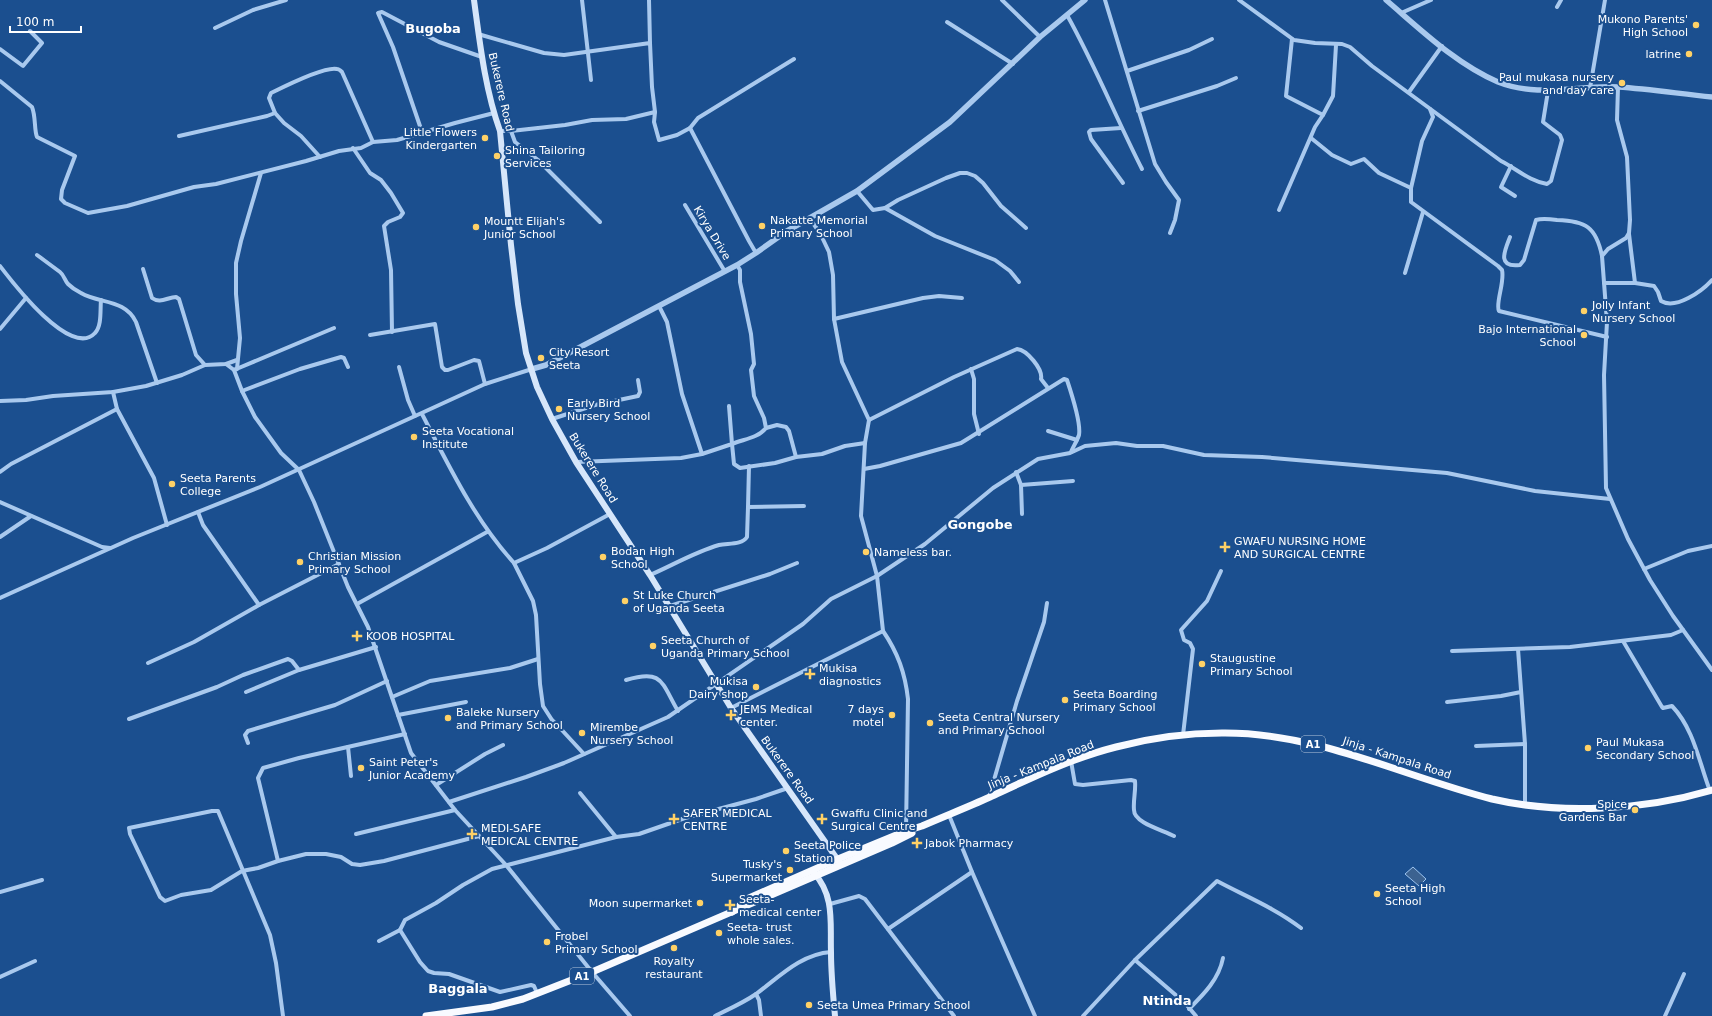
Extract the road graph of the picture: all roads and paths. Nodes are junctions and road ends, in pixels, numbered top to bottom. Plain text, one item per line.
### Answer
1 (286, 0) edge
2 (474, 0) edge
3 (582, 0) edge
4 (650, 0) edge
5 (1002, 0) edge
6 (1085, 0) edge
7 (1105, 0) edge
8 (1239, 0) edge
9 (1386, 0) edge
10 (1431, 0) edge
11 (1561, 0) edge
12 (1604, 0) edge
13 (1557, 7) dead end
14 (1401, 13) junction
15 (1067, 15) junction
16 (947, 22) dead end
17 (215, 28) dead end
18 (30, 31) dead end
19 (478, 34) junction
20 (1040, 36) junction
21 (1212, 38) dead end
22 (1292, 39) junction
23 (650, 43) junction
24 (1336, 45) junction
25 (1442, 46) junction
26 (0, 49) edge
27 (588, 52) junction
28 (482, 56) junction
29 (794, 59) dead end
30 (1013, 64) junction
31 (1127, 72) junction
32 (1236, 78) dead end
33 (591, 80) dead end
34 (0, 81) edge
35 (1618, 87) junction
36 (1590, 88) junction
37 (1548, 91) junction
38 (1409, 92) junction
39 (1712, 97) edge
40 (1430, 108) junction
41 (1138, 111) junction
42 (655, 112) junction
43 (276, 113) junction
44 (494, 113) junction
45 (1323, 115) junction
46 (690, 128) junction
47 (1121, 128) junction
48 (500, 131) junction
49 (511, 131) junction
50 (422, 132) junction
51 (179, 136) dead end
52 (1311, 138) junction
53 (373, 142) junction
54 (353, 148) junction
55 (320, 157) junction
56 (1511, 166) junction
57 (1142, 169) dead end
58 (261, 173) junction
59 (1123, 183) dead end
60 (1411, 188) junction
61 (857, 191) junction
62 (1515, 196) dead end
63 (685, 205) dead end
64 (885, 208) junction
65 (1278, 210) dead end
66 (1423, 212) junction
67 (810, 219) junction
68 (600, 222) dead end
69 (1026, 228) dead end
70 (1170, 233) dead end
71 (1629, 233) junction
72 (1510, 236) dead end
73 (756, 253) junction
74 (37, 256) dead end
75 (1602, 256) junction
76 (737, 264) junction
77 (0, 266) edge
78 (143, 268) dead end
79 (724, 270) junction
80 (1405, 273) dead end
81 (1712, 280) edge
82 (1019, 282) dead end
83 (1604, 282) junction
84 (1635, 283) junction
85 (26, 298) junction
86 (962, 298) dead end
87 (101, 300) junction
88 (659, 306) junction
89 (834, 319) junction
90 (334, 328) dead end
91 (0, 330) edge
92 (392, 332) junction
93 (370, 335) dead end
94 (1607, 337) junction
95 (237, 360) junction
96 (226, 364) junction
97 (205, 365) junction
98 (348, 367) dead end
99 (399, 367) dead end
100 (532, 369) junction
101 (971, 369) junction
102 (234, 370) junction
103 (638, 380) dead end
104 (157, 383) junction
105 (485, 384) junction
106 (1048, 388) junction
107 (242, 391) junction
108 (113, 392) junction
109 (0, 401) edge
110 (729, 406) dead end
111 (117, 409) junction
112 (422, 414) junction
113 (415, 416) junction
114 (552, 419) junction
115 (869, 420) junction
116 (766, 428) junction
117 (1048, 431) dead end
118 (979, 434) junction
119 (1077, 440) junction
120 (865, 443) junction
121 (732, 444) junction
122 (1070, 453) junction
123 (702, 454) junction
124 (796, 457) junction
125 (576, 462) junction
126 (749, 466) junction
127 (864, 469) junction
128 (299, 470) junction
129 (0, 472) edge
130 (1016, 472) junction
131 (1073, 481) dead end
132 (1021, 485) junction
133 (1610, 499) junction
134 (0, 502) edge
135 (804, 506) dead end
136 (748, 507) junction
137 (198, 512) junction
138 (610, 514) junction
139 (1022, 514) dead end
140 (31, 516) junction
141 (167, 525) junction
142 (487, 532) junction
143 (0, 537) edge
144 (1712, 546) edge
145 (110, 548) junction
146 (514, 563) junction
147 (797, 563) dead end
148 (339, 564) junction
149 (1644, 569) junction
150 (1221, 571) dead end
151 (650, 574) junction
152 (877, 576) junction
153 (0, 598) edge
154 (1047, 603) dead end
155 (357, 604) junction
156 (259, 605) junction
157 (670, 606) junction
158 (1683, 630) junction
159 (883, 631) junction
160 (1623, 641) junction
161 (376, 647) junction
162 (1518, 649) junction
163 (1452, 651) dead end
164 (538, 659) junction
165 (148, 663) dead end
166 (299, 670) junction
167 (1712, 670) edge
168 (626, 680) dead end
169 (387, 681) junction
170 (717, 683) junction
171 (246, 692) dead end
172 (1521, 692) junction
173 (392, 697) junction
174 (466, 702) dead end
175 (1447, 702) dead end
176 (731, 708) junction
177 (678, 711) junction
178 (398, 715) junction
179 (129, 719) dead end
180 (405, 734) junction
181 (1182, 735) junction
182 (248, 743) dead end
183 (1524, 744) junction
184 (503, 745) dead end
185 (1476, 746) dead end
186 (348, 747) junction
187 (584, 754) junction
188 (1071, 761) junction
189 (351, 776) dead end
190 (436, 785) junction
191 (788, 788) junction
192 (1711, 791) edge
193 (580, 793) dead end
194 (989, 798) junction
195 (449, 802) junction
196 (1525, 805) junction
197 (455, 810) junction
198 (949, 814) junction
199 (922, 826) junction
200 (906, 831) junction
201 (356, 834) dead end
202 (479, 836) junction
203 (1174, 836) dead end
204 (616, 837) junction
205 (278, 861) junction
206 (840, 861) junction
207 (506, 865) junction
208 (242, 871) junction
209 (972, 872) junction
210 (813, 873) junction
211 (42, 880) dead end
212 (0, 892) edge
213 (830, 904) junction
214 (1301, 928) dead end
215 (888, 929) junction
216 (400, 930) junction
217 (379, 941) dead end
218 (831, 952) junction
219 (1223, 958) dead end
220 (1135, 960) junction
221 (35, 961) dead end
222 (592, 972) junction
223 (1684, 974) dead end
224 (0, 977) edge
225 (537, 993) junction
226 (756, 994) junction
227 (1189, 1009) junction
228 (283, 1016) edge
229 (426, 1016) edge
230 (630, 1016) edge
231 (715, 1016) edge
232 (761, 1016) edge
233 (835, 1016) edge
234 (954, 1016) edge
235 (1035, 1016) edge
236 (1083, 1016) edge
237 (1196, 1016) edge
238 (1665, 1016) edge

1 - 17 street
2 - 19 main road, Bukerere Road
3 - 27 street
4 - 23 street
5 - 20 street
6 - 15 street
7 - 31 street
8 - 22 street
9 - 14 street
10 - 14 street
11 - 13 street
12 - 36 street
14 - 25 street
15 - 20 street
15 - 47 street
16 - 30 street
18 - 26 street
19 - 27 street
19 - 28 main road, Bukerere Road
20 - 30 street
21 - 31 street
22 - 24 street
22 - 45 street
23 - 27 street
23 - 42 street
24 - 38 street
24 - 45 street
25 - 37 street
25 - 38 street
27 - 33 street
28 - 44 main road, Bukerere Road
28 - 50 street
29 - 46 street
30 - 61 street
31 - 41 street
32 - 41 street
34 - 58 street
35 - 36 street
35 - 39 street
35 - 71 street
36 - 37 street
37 - 56 street
38 - 40 street
40 - 56 street
40 - 60 street
41 - 70 street
42 - 46 street
42 - 49 street
43 - 51 street
43 - 53 street
43 - 55 street
44 - 48 main road, Bukerere Road
44 - 50 street
45 - 52 street
46 - 73 street
47 - 57 street
47 - 59 street
48 - 49 street
48 - 100 main road, Bukerere Road
49 - 68 street
50 - 53 street
52 - 60 street
52 - 65 street
53 - 54 street
54 - 55 street
54 - 92 street
55 - 58 street
56 - 62 street
58 - 95 street
60 - 66 street
61 - 64 street
61 - 67 street
63 - 79 street, Kirya Drive
64 - 69 street
64 - 82 street
66 - 80 street
66 - 94 street
67 - 73 street
67 - 89 street
71 - 75 street
71 - 84 street
72 - 75 street
73 - 76 street
74 - 87 street
75 - 83 street
76 - 79 street
76 - 116 street
77 - 85 street
78 - 97 street
79 - 88 street
81 - 84 street
83 - 84 street
83 - 94 street
85 - 87 street
85 - 91 street
86 - 89 street
87 - 104 street
88 - 100 street
88 - 123 street
89 - 115 street
90 - 102 street
92 - 93 street
92 - 105 street
94 - 133 street
95 - 96 street
95 - 102 street
96 - 97 street
96 - 102 street
97 - 104 street
98 - 107 street
99 - 113 street
100 - 105 street
100 - 114 main road, Bukerere Road
101 - 106 street
101 - 115 street
101 - 118 street
102 - 107 street
103 - 114 street
104 - 108 street
105 - 112 street
106 - 118 street
106 - 119 street
107 - 128 street
108 - 109 street
108 - 111 street
110 - 121 street
111 - 129 street
111 - 141 street
112 - 113 street
112 - 142 street
113 - 128 street
114 - 125 main road, Bukerere Road
115 - 120 street
116 - 121 street
116 - 124 street
117 - 119 street
118 - 127 street
119 - 122 street
120 - 124 street
120 - 127 street
121 - 123 street
121 - 126 street
122 - 130 street
122 - 133 street
123 - 125 street
124 - 126 street
125 - 138 main road, Bukerere Road
126 - 136 street
127 - 152 street
128 - 137 street
128 - 148 street
130 - 132 street
130 - 152 street
131 - 132 street
132 - 139 street
133 - 149 street
134 - 140 street
135 - 136 street
136 - 151 street
137 - 141 street
137 - 156 street
138 - 146 street
138 - 151 main road, Bukerere Road
140 - 143 street
140 - 145 street
141 - 145 street
142 - 146 street
142 - 155 street
144 - 149 street
145 - 153 street
146 - 164 street
147 - 157 street
148 - 155 street
148 - 156 street
149 - 158 street
150 - 181 street
151 - 157 main road, Bukerere Road
152 - 159 street
152 - 170 street
154 - 194 street
155 - 161 street
156 - 165 street
157 - 170 main road, Bukerere Road
158 - 160 street
158 - 167 street
159 - 176 street
159 - 200 street
160 - 162 street
160 - 192 street
161 - 166 street
161 - 169 street
162 - 163 street
162 - 172 street
164 - 173 street
164 - 187 street
166 - 171 street
166 - 179 street
168 - 177 street
169 - 173 street
169 - 182 street
170 - 176 main road, Bukerere Road
170 - 177 street
172 - 175 street
172 - 183 street
173 - 178 street
174 - 178 street
176 - 191 main road, Bukerere Road
177 - 187 street
178 - 180 street
180 - 186 street
180 - 190 street
181 - 188 highway, Jinja - Kampala Road / A1
181 - 196 highway, Jinja - Kampala Road / A1
183 - 185 street
183 - 196 street
184 - 190 street
186 - 189 street
186 - 205 street
187 - 195 street
188 - 194 highway, Jinja - Kampala Road / A1
188 - 203 street
190 - 195 street
191 - 204 street
191 - 206 main road, Bukerere Road
192 - 196 highway, Jinja - Kampala Road / A1
193 - 204 street
194 - 198 highway, Jinja - Kampala Road / A1
195 - 197 street
197 - 201 street
197 - 202 street
198 - 199 highway, Jinja - Kampala Road / A1
198 - 209 street
199 - 200 highway, Jinja - Kampala Road / A1
199 - 206 highway, Jinja - Kampala Road / A1
200 - 206 highway, Jinja - Kampala Road / A1
202 - 205 street
202 - 207 street
204 - 207 street
205 - 208 street
206 - 210 highway, Jinja - Kampala Road / A1
207 - 216 street
207 - 222 street
208 - 208 street
208 - 228 street
209 - 215 street
209 - 235 street
210 - 213 main road
210 - 222 highway, Jinja - Kampala Road / A1
211 - 212 street
213 - 215 street
213 - 218 main road
214 - 220 street
215 - 234 street
216 - 217 street
216 - 225 street
218 - 226 street
218 - 233 main road
219 - 227 street
220 - 227 street
220 - 236 street
221 - 224 street
222 - 225 highway, Jinja - Kampala Road / A1
222 - 230 street
223 - 238 street
225 - 229 highway, Jinja - Kampala Road / A1
226 - 231 street
226 - 232 street
227 - 237 street

